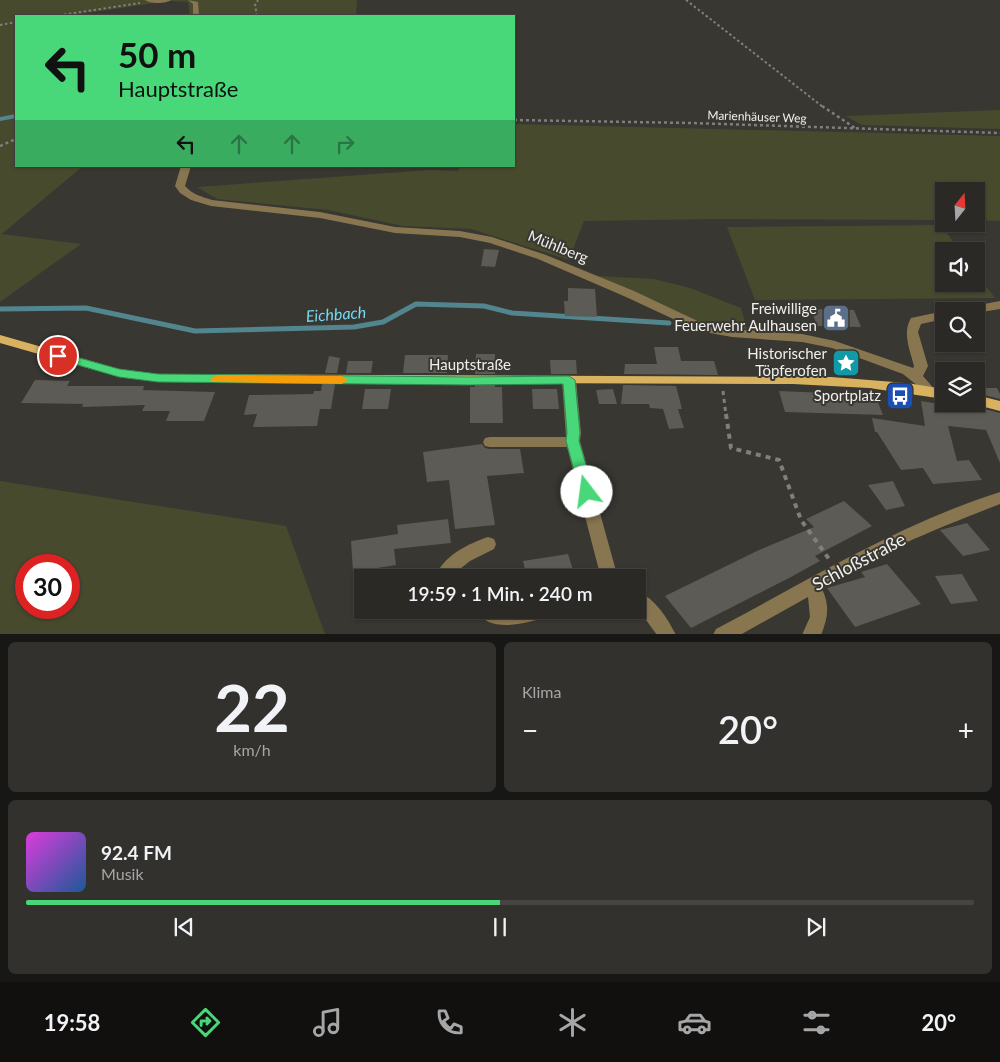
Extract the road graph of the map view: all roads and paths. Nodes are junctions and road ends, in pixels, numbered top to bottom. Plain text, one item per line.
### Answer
1 (168, 0) edge
2 (191, 0) edge
3 (258, 0) edge
4 (686, 0) edge
5 (148, 1) edge
6 (60, 15) edge
7 (196, 15) edge
8 (257, 15) edge
9 (15, 22) edge
10 (0, 25) edge
11 (515, 120) edge
12 (857, 129) junction
13 (1000, 133) edge
14 (15, 139) edge
15 (0, 146) edge
16 (186, 167) edge
17 (1000, 305) edge
18 (985, 308) edge
19 (935, 317) edge
20 (0, 339) edge
21 (916, 376) junction
22 (569, 380) junction
23 (722, 381) junction
24 (929, 391) junction
25 (935, 392) edge
26 (985, 402) edge
27 (1000, 406) edge
28 (573, 441) junction
29 (490, 442) dead end
30 (1000, 498) edge
31 (488, 544) dead end
32 (448, 569) edge
33 (608, 569) edge
34 (837, 570) junction
35 (812, 587) junction
36 (646, 606) edge
37 (667, 634) edge
38 (722, 634) edge
39 (811, 634) edge

1 - 5 street
2 - 7 street
3 - 8 path
4 - 12 path
5 - 6 path
9 - 10 path
11 - 12 path, Marienhäuser Weg
12 - 13 path, Marienhäuser Weg
14 - 15 path
16 - 21 street, Mühlberg
17 - 18 street
19 - 21 street
20 - 22 main road, Hauptstraße
21 - 24 street, Mühlberg
22 - 23 main road, Hauptstraße
22 - 28 street
23 - 24 main road, Hauptstraße
23 - 34 path
24 - 25 main road, Hauptstraße
26 - 27 main road
28 - 29 street
28 - 33 street
30 - 34 street, Schloßstraße
31 - 32 street
34 - 35 street, Schloßstraße
35 - 38 street, Schloßstraße
35 - 39 street
36 - 37 street

